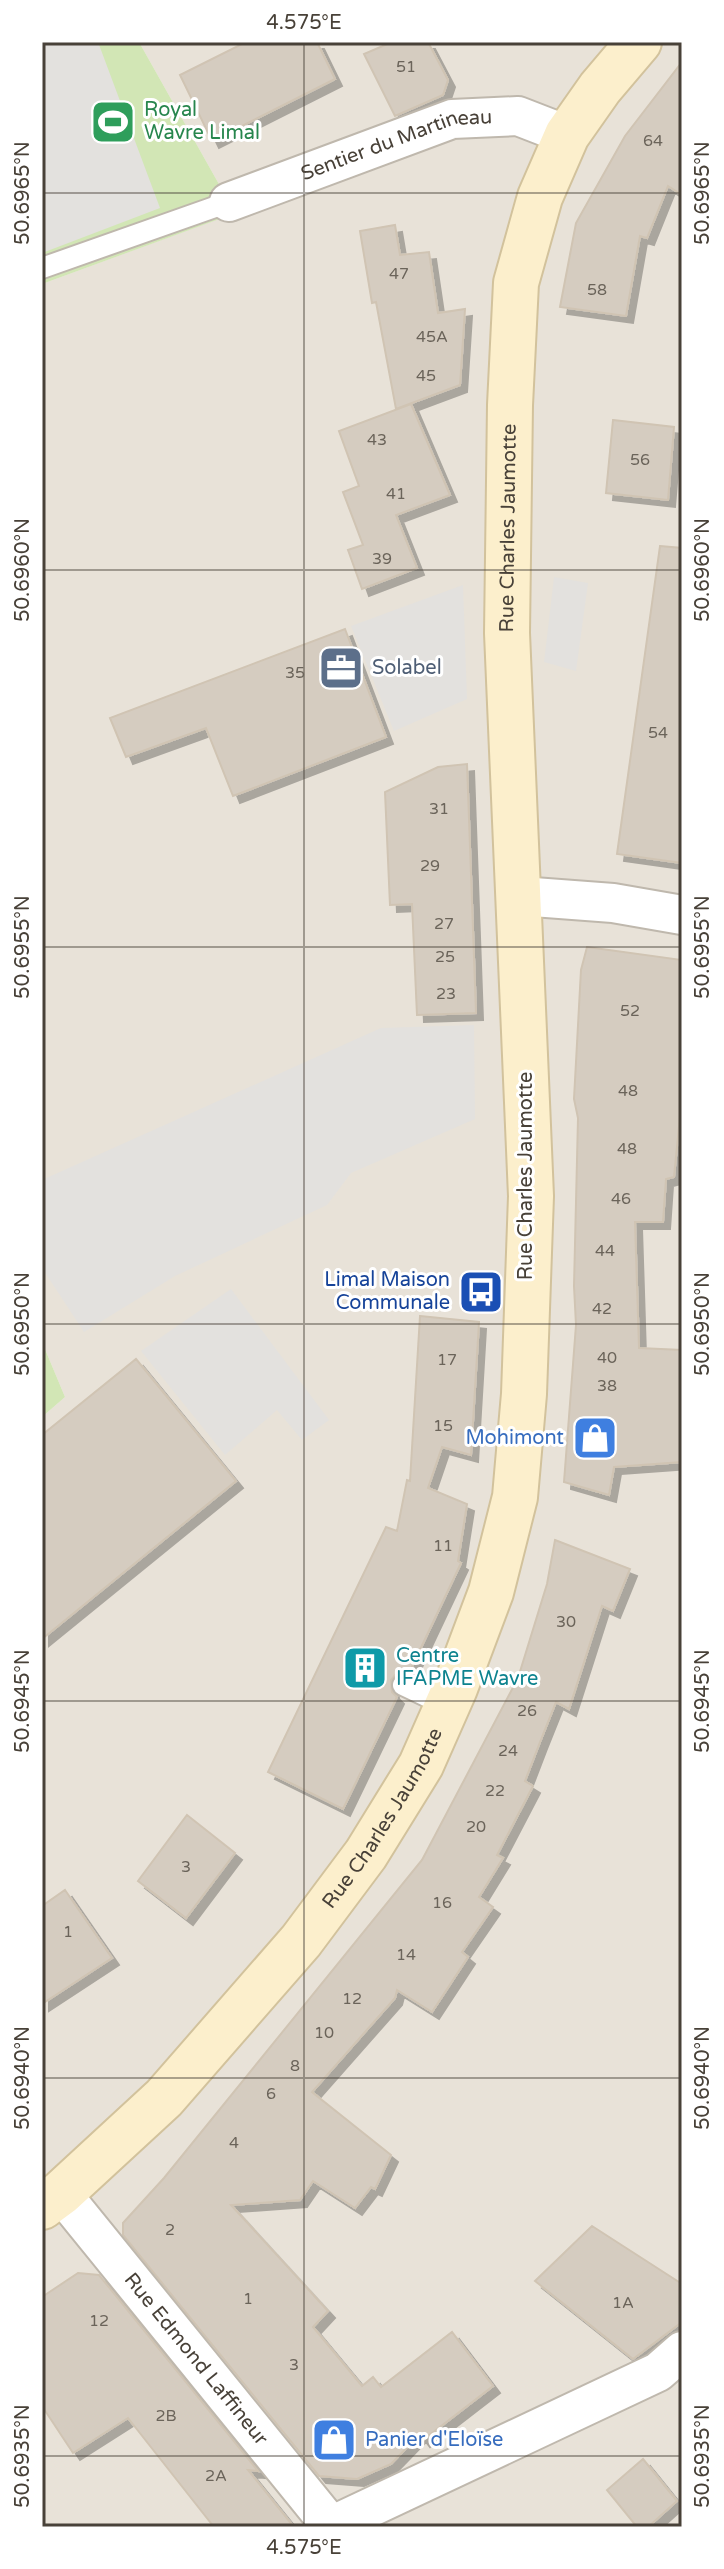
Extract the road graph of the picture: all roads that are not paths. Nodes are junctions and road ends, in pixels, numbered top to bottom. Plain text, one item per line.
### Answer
1 (639, 42) edge
2 (567, 135) junction
3 (229, 202) joint
4 (42, 268) edge
5 (520, 896) junction
6 (682, 915) edge
7 (403, 1685) dead end
8 (447, 1706) junction
9 (51, 2200) edge
10 (682, 2351) edge
11 (332, 2527) edge

1 - 2 main road, Rue Charles Jaumotte
2 - 3 street, Sentier du Martineau
2 - 5 main road, Rue Charles Jaumotte
3 - 4 lane
5 - 6 street
5 - 8 main road, Rue Charles Jaumotte
7 - 8 lane
8 - 9 main road, Rue Charles Jaumotte
9 - 11 street, Rue Edmond Laffineur
10 - 11 street

